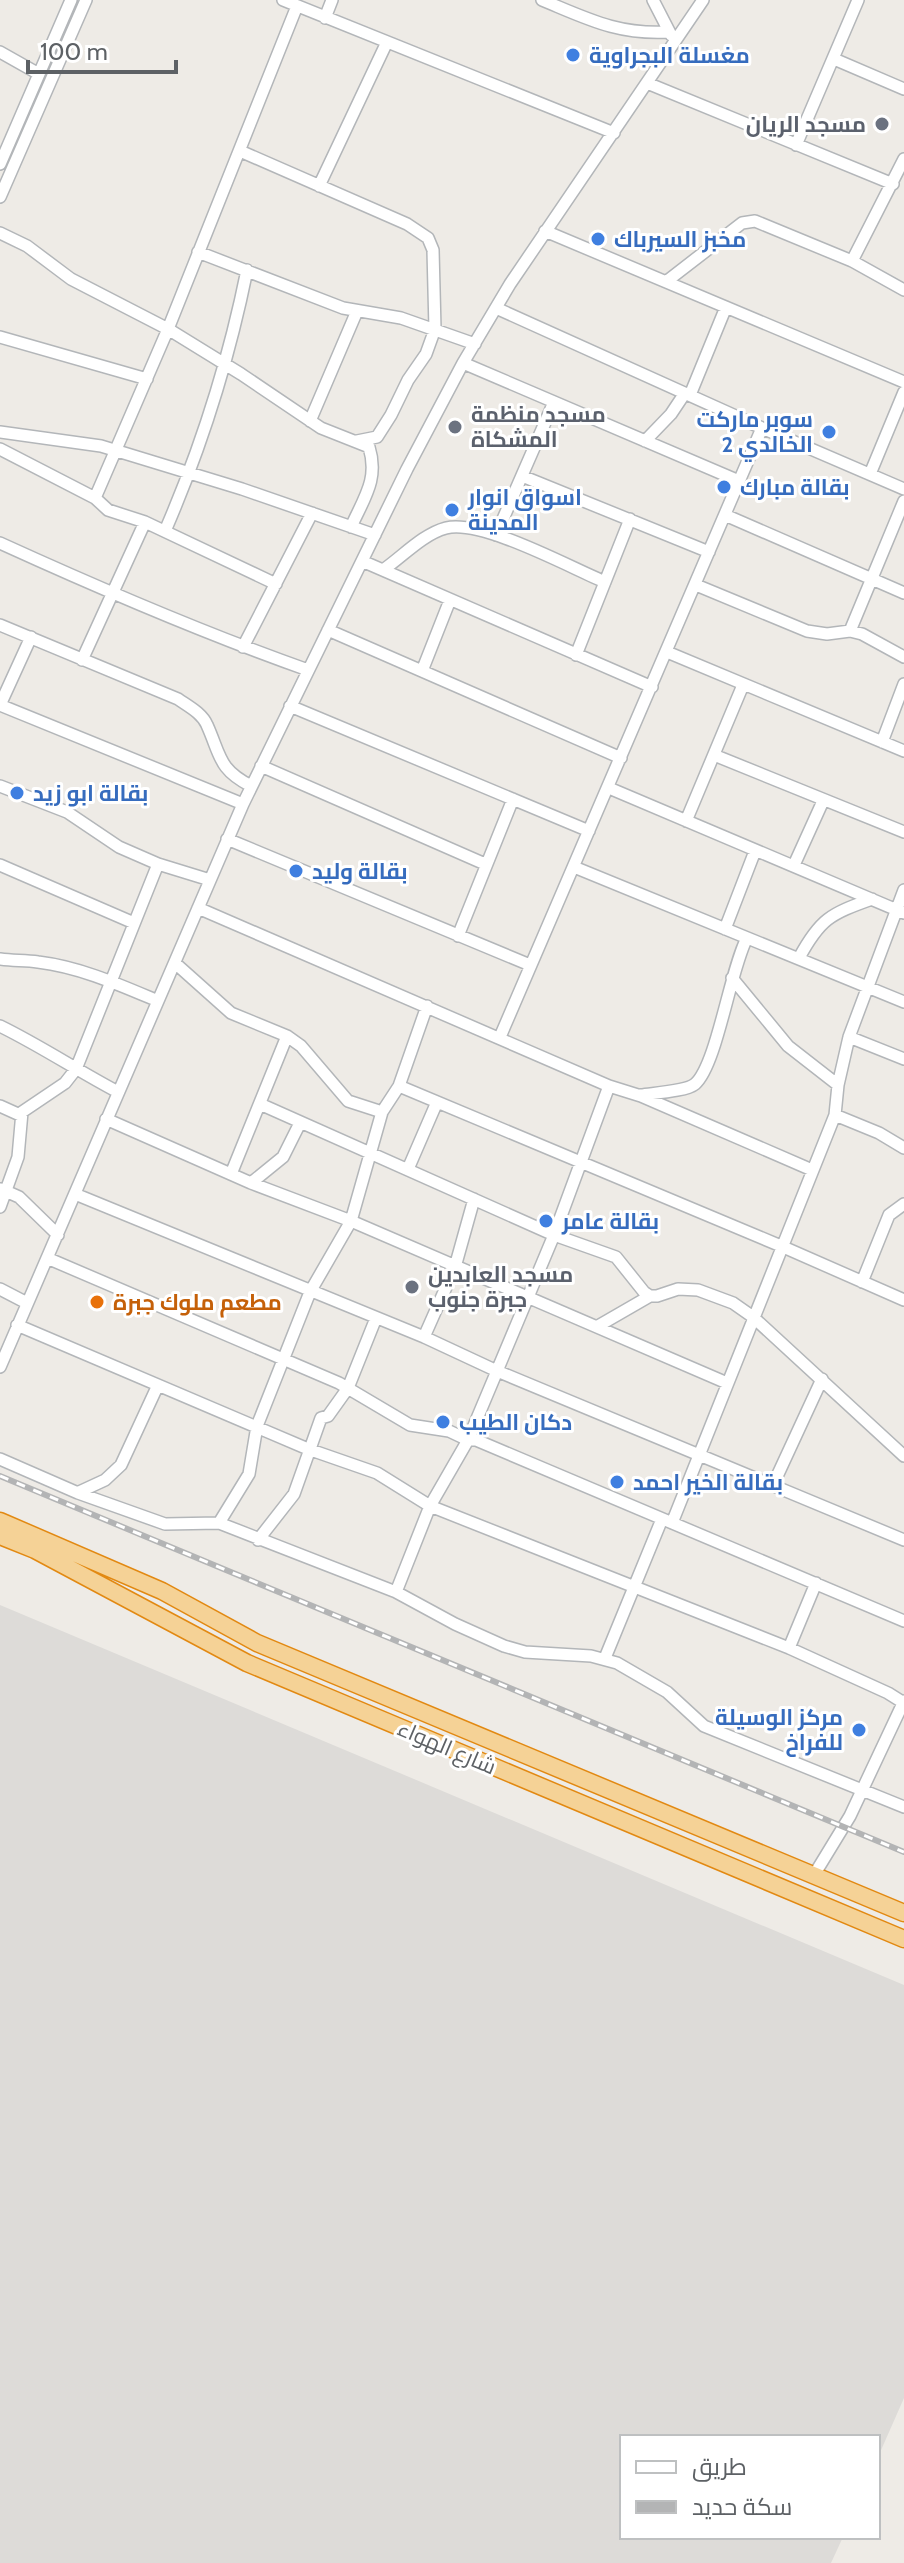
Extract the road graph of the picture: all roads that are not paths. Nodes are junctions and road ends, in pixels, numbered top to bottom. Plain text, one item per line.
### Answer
1 (71, 0) edge
2 (86, 0) edge
3 (283, 0) edge
4 (332, 0) edge
5 (542, 0) edge
6 (653, 0) edge
7 (703, 0) edge
8 (858, 0) edge
9 (297, 6) junction
10 (325, 18) junction
11 (672, 37) junction
12 (387, 42) junction
13 (0, 52) edge
14 (834, 59) junction
15 (39, 74) junction
16 (647, 83) junction
17 (904, 89) edge
18 (614, 133) junction
19 (796, 145) junction
20 (240, 151) junction
21 (904, 159) edge
22 (0, 164) edge
23 (893, 184) junction
24 (319, 186) junction
25 (0, 197) edge
26 (545, 231) junction
27 (0, 233) edge
28 (198, 252) junction
29 (852, 261) junction
30 (247, 270) junction
31 (667, 281) junction
32 (904, 290) edge
33 (726, 307) junction
34 (496, 308) junction
35 (357, 311) junction
36 (168, 329) junction
37 (435, 329) junction
38 (0, 337) edge
39 (475, 344) junction
40 (223, 363) junction
41 (463, 363) junction
42 (147, 379) junction
43 (904, 382) edge
44 (904, 392) edge
45 (688, 394) junction
46 (554, 402) junction
47 (310, 421) junction
48 (762, 428) junction
49 (0, 432) edge
50 (645, 441) junction
51 (355, 442) junction
52 (0, 449) edge
53 (117, 451) junction
54 (190, 473) junction
55 (870, 474) junction
56 (522, 476) junction
57 (739, 481) junction
58 (904, 489) edge
59 (95, 498) junction
60 (904, 501) edge
61 (312, 513) junction
62 (725, 515) junction
63 (630, 519) junction
64 (145, 522) junction
65 (351, 527) junction
66 (165, 531) junction
67 (375, 535) junction
68 (496, 535) junction
69 (0, 543) edge
70 (709, 552) junction
71 (362, 561) junction
72 (383, 570) junction
73 (871, 578) junction
74 (605, 582) junction
75 (276, 584) junction
76 (696, 585) junction
77 (904, 593) edge
78 (113, 594) junction
79 (450, 600) junction
80 (0, 625) edge
81 (328, 630) junction
82 (850, 631) junction
83 (31, 637) junction
84 (243, 647) junction
85 (667, 652) junction
86 (576, 655) junction
87 (904, 657) edge
88 (82, 660) junction
89 (308, 670) junction
90 (422, 671) junction
91 (904, 684) edge
92 (743, 685) junction
93 (652, 687) junction
94 (0, 705) edge
95 (290, 706) junction
96 (882, 742) junction
97 (904, 751) edge
98 (714, 755) junction
99 (621, 758) junction
100 (261, 766) junction
101 (251, 786) junction
102 (1, 788) edge
103 (609, 788) junction
104 (513, 799) junction
105 (823, 801) junction
106 (243, 804) junction
107 (686, 821) junction
108 (589, 831) junction
109 (904, 832) edge
110 (227, 839) junction
111 (755, 851) junction
112 (158, 864) junction
113 (485, 864) junction
114 (0, 865) edge
115 (794, 865) junction
116 (574, 867) junction
117 (210, 880) junction
118 (904, 890) edge
119 (872, 899) junction
120 (198, 908) junction
121 (900, 911) edge
122 (134, 923) junction
123 (725, 929) junction
124 (458, 936) junction
125 (747, 938) junction
126 (799, 958) junction
127 (0, 959) edge
128 (175, 963) junction
129 (530, 965) junction
130 (732, 978) junction
131 (111, 981) junction
132 (867, 985) junction
133 (158, 1001) junction
134 (904, 1002) edge
135 (427, 1006) junction
136 (0, 1026) edge
137 (287, 1036) junction
138 (500, 1037) junction
139 (849, 1037) junction
140 (904, 1059) edge
141 (76, 1069) junction
142 (838, 1085) junction
143 (399, 1086) junction
144 (609, 1086) junction
145 (118, 1092) junction
146 (641, 1096) junction
147 (437, 1102) junction
148 (260, 1104) junction
149 (0, 1106) edge
150 (382, 1112) junction
151 (20, 1115) junction
152 (835, 1115) junction
153 (106, 1119) junction
154 (300, 1123) junction
155 (904, 1148) edge
156 (368, 1152) junction
157 (579, 1162) junction
158 (408, 1169) junction
159 (812, 1170) junction
160 (231, 1174) junction
161 (251, 1183) junction
162 (3, 1190) edge
163 (75, 1194) junction
164 (474, 1199) junction
165 (904, 1204) edge
166 (0, 1207) edge
167 (351, 1221) junction
168 (58, 1235) junction
169 (554, 1235) junction
170 (781, 1246) junction
171 (47, 1258) junction
172 (455, 1267) junction
173 (862, 1282) junction
174 (0, 1289) edge
175 (310, 1292) junction
176 (650, 1296) junction
177 (528, 1297) junction
178 (904, 1300) edge
179 (27, 1303) junction
180 (753, 1317) junction
181 (376, 1318) junction
182 (17, 1325) junction
183 (598, 1326) junction
184 (424, 1337) junction
185 (282, 1359) junction
186 (0, 1367) edge
187 (497, 1371) junction
188 (822, 1379) junction
189 (727, 1383) junction
190 (158, 1385) junction
191 (348, 1388) junction
192 (257, 1426) junction
193 (468, 1440) junction
194 (308, 1449) junction
195 (699, 1453) junction
196 (904, 1456) edge
197 (0, 1459) edge
198 (773, 1485) junction
199 (78, 1493) junction
200 (430, 1506) junction
201 (0, 1521) edge
202 (667, 1521) junction
203 (219, 1523) junction
204 (0, 1536) edge
205 (258, 1540) junction
206 (904, 1540) edge
207 (816, 1583) junction
208 (633, 1588) junction
209 (396, 1592) junction
210 (904, 1621) edge
211 (789, 1648) junction
212 (605, 1658) junction
213 (904, 1702) edge
214 (863, 1790) junction
215 (904, 1807) edge
216 (814, 1875) junction
217 (904, 1913) edge
218 (904, 1939) edge

1 - 15 street
2 - 25 street
3 - 9 street
4 - 10 street
5 - 11 street
6 - 11 street
7 - 11 street
8 - 14 street
9 - 10 street
9 - 20 street
10 - 12 street
11 - 16 street
12 - 18 street
12 - 24 street
13 - 15 street
14 - 17 street
14 - 19 street
15 - 22 street
16 - 18 street
16 - 19 street
18 - 26 street
19 - 23 street
20 - 24 street
20 - 28 street
21 - 23 street
23 - 29 street
24 - 37 street
26 - 31 street
26 - 34 street
27 - 36 street
28 - 30 street
28 - 36 street
29 - 31 street
29 - 32 street
30 - 35 street
30 - 40 street
31 - 33 street
33 - 43 street
33 - 45 street
34 - 39 street
34 - 45 street
35 - 37 street
35 - 47 street
36 - 40 street
36 - 42 street
37 - 39 street
37 - 51 street
38 - 42 street
39 - 41 street
40 - 47 street
40 - 54 street
41 - 46 street
41 - 67 street
42 - 53 street
44 - 55 street
45 - 48 street
45 - 50 street
46 - 50 street
46 - 56 street
47 - 51 street
48 - 55 street
48 - 57 street
49 - 53 street
50 - 57 street
51 - 65 street
52 - 59 street
53 - 54 street
53 - 59 street
54 - 61 street
54 - 66 street
55 - 58 street
56 - 63 street
56 - 68 street
57 - 62 street
59 - 64 street
60 - 73 street
61 - 65 street
61 - 75 street
62 - 70 street
62 - 73 street
63 - 70 street
63 - 74 street
64 - 66 street
64 - 78 street
65 - 67 street
66 - 75 street
67 - 71 street
68 - 72 street
68 - 74 street
69 - 78 street
70 - 76 street
71 - 72 street
71 - 81 street
72 - 79 street
73 - 77 street
73 - 82 street
74 - 86 street
75 - 84 street
76 - 82 street
76 - 85 street
78 - 84 street
78 - 88 street
79 - 86 street
79 - 90 street
80 - 83 street
81 - 89 street
81 - 90 street
82 - 87 street
83 - 88 street
83 - 94 street
84 - 89 street
85 - 92 street
85 - 93 street
86 - 93 street
88 - 101 street
89 - 95 street
90 - 99 street
91 - 96 street
92 - 96 street
92 - 98 street
93 - 99 street
94 - 106 street
95 - 100 street
95 - 104 street
96 - 97 street
98 - 105 street
98 - 107 street
99 - 103 street
100 - 101 street
100 - 113 street
101 - 106 street
102 - 112 street
103 - 107 street
103 - 108 street
104 - 108 street
104 - 113 street
105 - 109 street
105 - 115 street
106 - 110 street
107 - 111 street
108 - 116 street
110 - 117 street
110 - 124 street
111 - 115 street
111 - 123 street
112 - 117 street
112 - 122 street
113 - 124 street
114 - 122 street
115 - 119 street
116 - 123 street
116 - 129 street
117 - 120 street
118 - 121 street
119 - 121 street
119 - 126 street
120 - 128 street
120 - 135 street
121 - 132 street
122 - 131 street
123 - 125 street
124 - 129 street
125 - 126 street
125 - 130 street
126 - 132 street
127 - 131 street
128 - 133 street
128 - 137 street
129 - 138 street
130 - 142 street
130 - 146 street
131 - 133 street
131 - 141 street
132 - 134 street
132 - 139 street
133 - 145 street
135 - 138 street
135 - 143 street
136 - 141 street
137 - 148 street
137 - 150 street
138 - 144 street
139 - 140 street
139 - 142 street
141 - 145 street
141 - 151 street
142 - 152 street
143 - 147 street
143 - 150 street
144 - 146 street
144 - 157 street
145 - 153 street
146 - 159 street
147 - 157 street
147 - 158 street
148 - 154 street
148 - 160 street
149 - 151 street
150 - 156 street
151 - 162 street
152 - 155 street
152 - 159 street
153 - 160 street
153 - 163 street
154 - 156 street
154 - 161 street
156 - 158 street
156 - 167 street
157 - 169 street
157 - 170 street
158 - 164 street
159 - 170 street
160 - 161 street
161 - 167 street
162 - 166 street
162 - 168 street
163 - 168 street
163 - 175 street
164 - 169 street
164 - 172 street
165 - 173 street
167 - 172 street
167 - 175 street
168 - 171 street
169 - 176 street
169 - 177 street
170 - 173 street
170 - 180 street
171 - 179 street
171 - 185 street
172 - 177 street
172 - 184 street
173 - 178 street
174 - 179 street
175 - 181 street
175 - 185 street
176 - 180 street
176 - 183 street
177 - 183 street
177 - 187 street
179 - 182 street
180 - 188 street
180 - 189 street
181 - 184 street
181 - 191 street
182 - 186 street
182 - 190 street
183 - 189 street
184 - 187 street
185 - 191 street
185 - 192 street
187 - 193 street
187 - 195 street
188 - 196 street
188 - 198 street
189 - 195 street
190 - 192 street
190 - 199 street
191 - 193 street
191 - 194 street
192 - 194 street
192 - 203 street
193 - 200 street
193 - 202 street
194 - 200 street
194 - 205 street
195 - 198 street
195 - 202 street
197 - 199 street
198 - 206 street
199 - 203 street
200 - 208 street
200 - 209 street
201 - 216 highway, شارع الهواء
202 - 207 street
202 - 208 street
203 - 205 street
204 - 218 highway, شارع الهواء
205 - 209 street
207 - 210 street
207 - 211 street
208 - 211 street
208 - 212 street
209 - 212 street
211 - 213 street
212 - 214 street
213 - 214 street
214 - 215 street
214 - 216 street
216 - 217 highway, شارع الهواء

